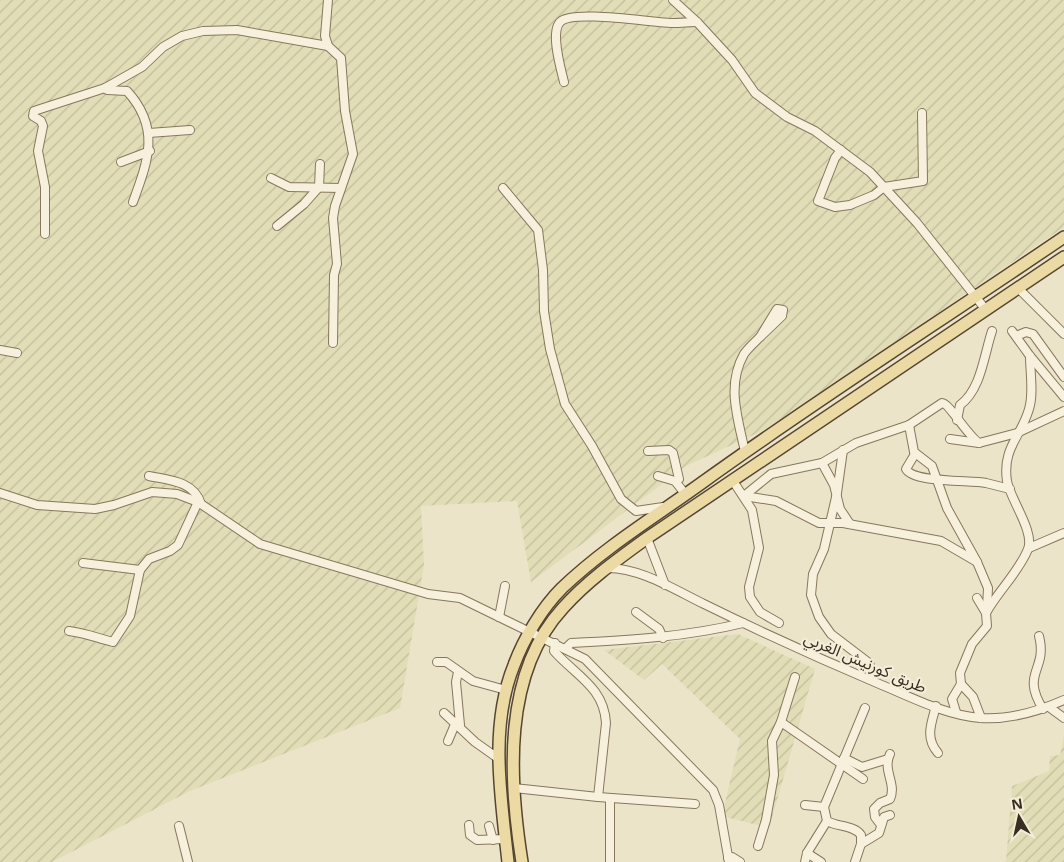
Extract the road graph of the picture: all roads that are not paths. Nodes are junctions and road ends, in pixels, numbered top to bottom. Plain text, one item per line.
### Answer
1 (328, 0) edge
2 (673, 0) edge
3 (697, 22) junction
4 (328, 46) junction
5 (564, 82) dead end
6 (105, 88) junction
7 (922, 113) dead end
8 (190, 130) dead end
9 (149, 133) junction
10 (841, 150) junction
11 (150, 151) junction
12 (121, 162) dead end
13 (320, 164) dead end
14 (271, 178) dead end
15 (319, 187) junction
16 (884, 187) junction
17 (341, 188) junction
18 (503, 188) dead end
19 (133, 202) dead end
20 (276, 226) dead end
21 (45, 234) dead end
22 (1064, 238) edge
23 (1064, 257) edge
24 (1018, 288) junction
25 (976, 297) junction
26 (986, 310) junction
27 (992, 331) dead end
28 (1064, 334) edge
29 (760, 337) dead end
30 (333, 343) dead end
31 (0, 350) edge
32 (17, 353) dead end
33 (1030, 356) junction
34 (1064, 377) edge
35 (1064, 397) edge
36 (1064, 412) edge
37 (958, 420) junction
38 (909, 425) junction
39 (1017, 433) junction
40 (950, 439) dead end
41 (978, 443) junction
42 (843, 450) junction
43 (648, 451) dead end
44 (745, 452) junction
45 (916, 454) junction
46 (822, 463) junction
47 (149, 476) dead end
48 (658, 476) dead end
49 (939, 480) junction
50 (675, 481) junction
51 (732, 481) junction
52 (1010, 489) junction
53 (0, 493) edge
54 (837, 493) junction
55 (686, 495) junction
56 (744, 496) junction
57 (199, 503) junction
58 (672, 504) junction
59 (829, 523) junction
60 (850, 524) junction
61 (1064, 534) edge
62 (648, 538) junction
63 (1029, 548) junction
64 (977, 562) junction
65 (83, 563) dead end
66 (606, 568) junction
67 (140, 570) junction
68 (665, 585) junction
69 (504, 586) dead end
70 (977, 598) dead end
71 (636, 612) dead end
72 (986, 613) junction
73 (499, 617) junction
74 (778, 622) dead end
75 (743, 623) junction
76 (69, 631) dead end
77 (529, 632) junction
78 (1039, 636) dead end
79 (543, 637) junction
80 (664, 638) junction
81 (555, 643) junction
82 (565, 649) junction
83 (437, 662) dead end
84 (458, 672) junction
85 (796, 677) dead end
86 (871, 680) junction
87 (961, 684) junction
88 (506, 690) junction
89 (1064, 700) edge
90 (936, 706) junction
91 (865, 708) dead end
92 (1046, 708) junction
93 (956, 712) junction
94 (444, 713) dead end
95 (981, 718) junction
96 (1064, 718) edge
97 (781, 722) junction
98 (458, 724) junction
99 (448, 741) dead end
100 (938, 753) dead end
101 (499, 759) junction
102 (842, 761) junction
103 (863, 779) dead end
104 (514, 788) junction
105 (598, 798) junction
106 (610, 798) junction
107 (695, 804) dead end
108 (805, 805) dead end
109 (824, 807) junction
110 (890, 815) dead end
111 (827, 821) junction
112 (469, 825) dead end
113 (881, 825) junction
114 (179, 826) dead end
115 (489, 826) dead end
116 (506, 839) junction
117 (492, 840) junction
118 (861, 844) junction
119 (758, 846) dead end
120 (807, 853) junction
121 (728, 860) edge
122 (188, 862) edge
123 (508, 862) edge
124 (522, 862) edge
125 (610, 862) edge
126 (740, 862) edge
127 (805, 862) edge
128 (821, 862) edge
129 (855, 862) edge

1 - 4 street
2 - 3 street
3 - 5 street
3 - 10 street
4 - 6 street
4 - 17 street
6 - 9 street
6 - 21 street
7 - 16 street
8 - 9 street
9 - 11 street
10 - 16 street
10 - 16 street
11 - 12 street
11 - 19 street
13 - 15 street
14 - 15 street
15 - 17 street
15 - 20 street
16 - 25 street
17 - 30 street
18 - 58 street
22 - 25 main road
23 - 24 main road
24 - 26 main road
24 - 28 street
25 - 26 street
25 - 44 main road
26 - 51 main road
27 - 37 street
29 - 44 street
31 - 32 street
33 - 34 street
33 - 35 street
33 - 39 street
36 - 39 street
37 - 38 street
37 - 41 street
38 - 42 street
38 - 45 street
39 - 41 street
39 - 52 street
40 - 41 street
42 - 46 street
42 - 54 street
43 - 50 street
44 - 55 main road
45 - 49 street
45 - 49 street
46 - 54 street
46 - 56 street
47 - 57 street
48 - 50 street
49 - 52 street
49 - 64 street
50 - 55 street
51 - 56 street
51 - 62 main road
52 - 63 street
53 - 57 street
54 - 59 street
54 - 60 street
55 - 58 main road
56 - 59 street
56 - 74 street
57 - 67 street
57 - 73 street
58 - 77 main road
59 - 60 street
59 - 86 street
60 - 64 street
61 - 63 street
62 - 66 main road
62 - 68 street
63 - 72 street
64 - 72 street
65 - 67 street
66 - 68 street, طريق كورنيش الغربي
66 - 79 main road
67 - 76 street
68 - 75 street, طريق كورنيش الغربي
69 - 73 street
70 - 72 street
71 - 80 street
72 - 87 street
73 - 77 street
75 - 80 street
75 - 86 street, طريق كورنيش الغربي
77 - 79 street
77 - 88 main road
78 - 92 street
79 - 81 street
79 - 104 main road
80 - 82 street
81 - 82 street
81 - 105 street
82 - 121 street
83 - 84 street
84 - 88 street
84 - 98 street
85 - 97 street
86 - 90 street, طريق كورنيش الغربي
87 - 93 street
87 - 95 street
88 - 101 main road
89 - 92 street, طريق كورنيش الغربي
90 - 93 street, طريق كورنيش الغربي
90 - 100 street
91 - 102 street
92 - 95 street, طريق كورنيش الغربي
92 - 96 street
93 - 95 street, طريق كورنيش الغربي
94 - 98 street
97 - 102 street
97 - 119 street
98 - 99 street
98 - 101 street
101 - 116 main road
102 - 103 street
102 - 109 street
102 - 113 street
104 - 105 street
104 - 124 main road
105 - 106 street
106 - 107 street
106 - 125 street
108 - 109 street
109 - 111 street
110 - 113 street
111 - 118 street
111 - 120 street
112 - 117 street
113 - 118 street
114 - 122 street
115 - 117 street
116 - 117 street
116 - 123 main road
118 - 129 street
120 - 127 street
120 - 128 street
121 - 126 street

